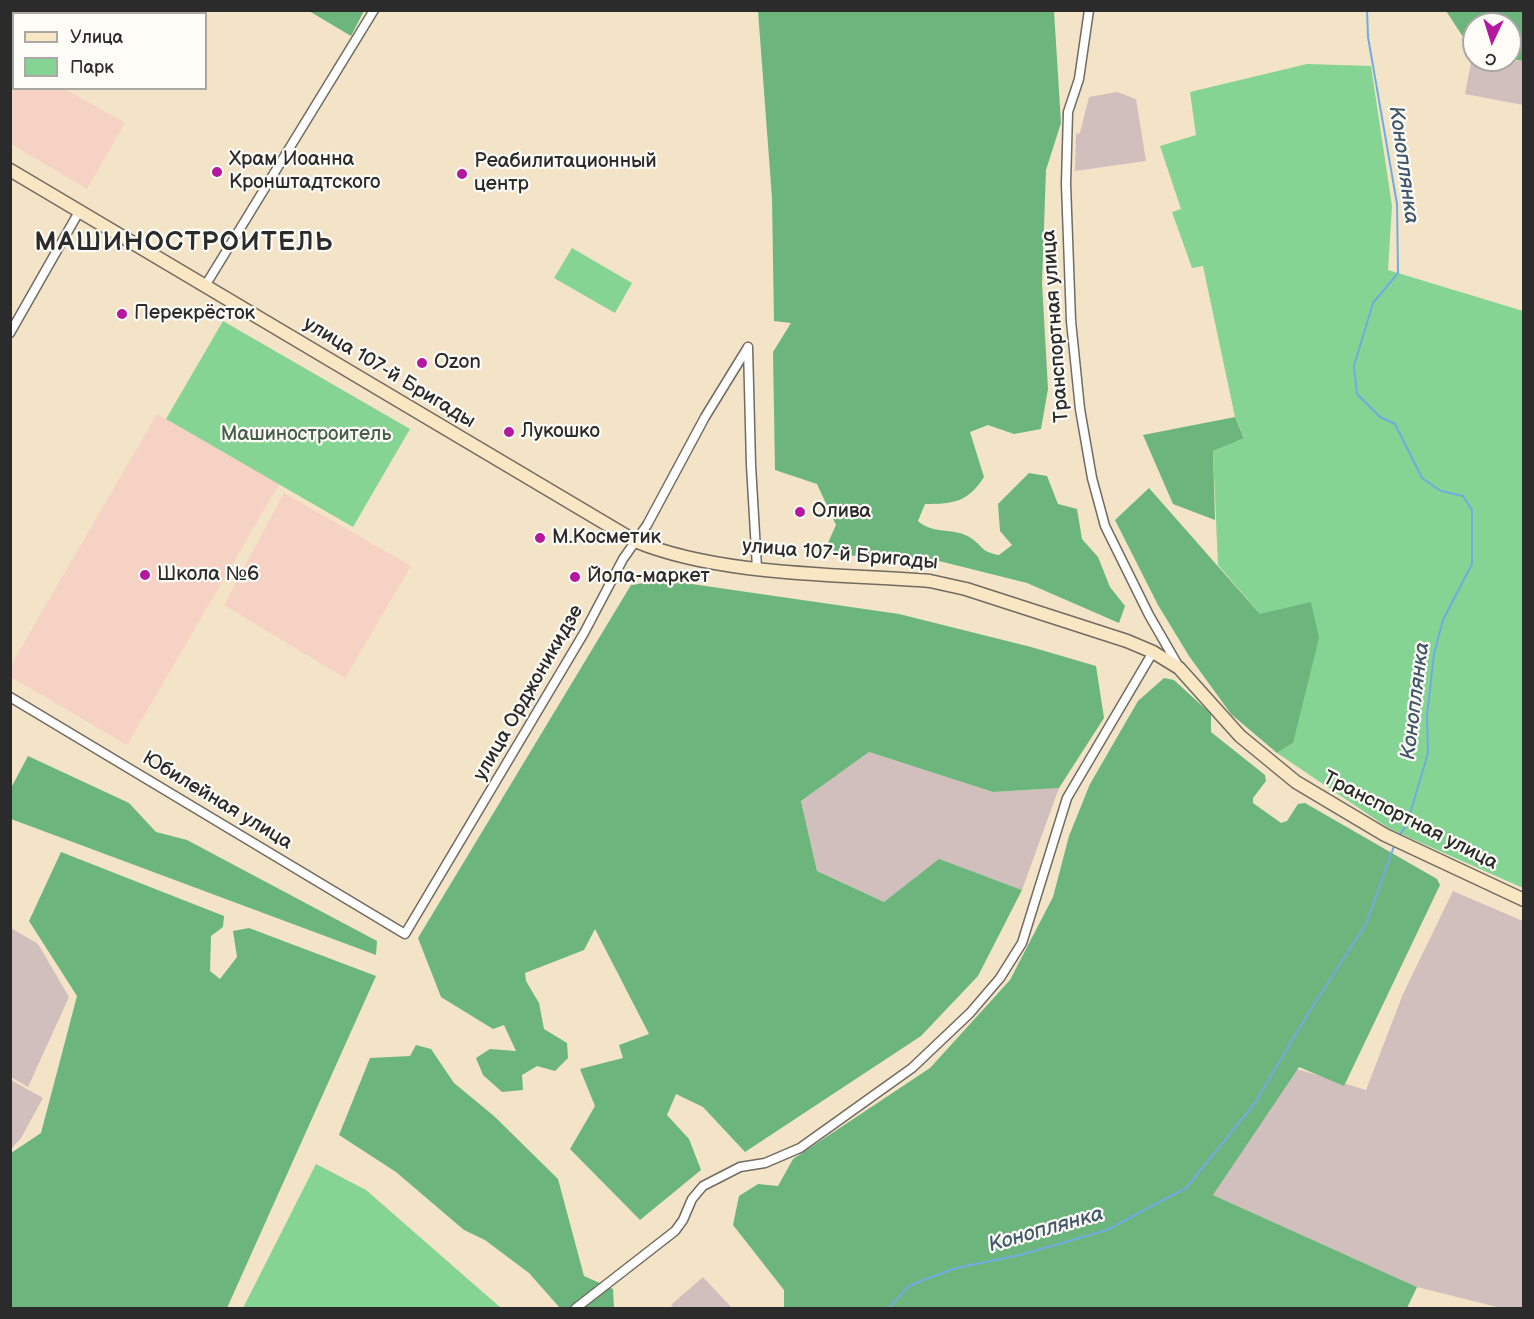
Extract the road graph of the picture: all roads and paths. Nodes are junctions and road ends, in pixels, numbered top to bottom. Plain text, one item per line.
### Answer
1 (374, 10) edge
2 (1089, 10) edge
3 (10, 170) edge
4 (80, 210) junction
5 (205, 286) junction
6 (10, 333) edge
7 (635, 541) junction
8 (757, 568) junction
9 (1153, 652) junction
10 (1179, 668) junction
11 (10, 696) edge
12 (1524, 900) edge
13 (405, 934) joint
14 (576, 1308) edge

1 - 5 street
2 - 10 street, Транспортная улица
3 - 4 main road, улица 107-й Бригады
4 - 5 main road, улица 107-й Бригады
4 - 6 street
5 - 7 main road, улица 107-й Бригады
7 - 8 main road, улица 107-й Бригады
7 - 8 street, улица Орджоникидзе
7 - 13 street, улица Орджоникидзе
8 - 9 main road, улица 107-й Бригады
9 - 10 main road, улица 107-й Бригады
9 - 14 street
10 - 12 main road, Транспортная улица
11 - 13 street, Юбилейная улица

